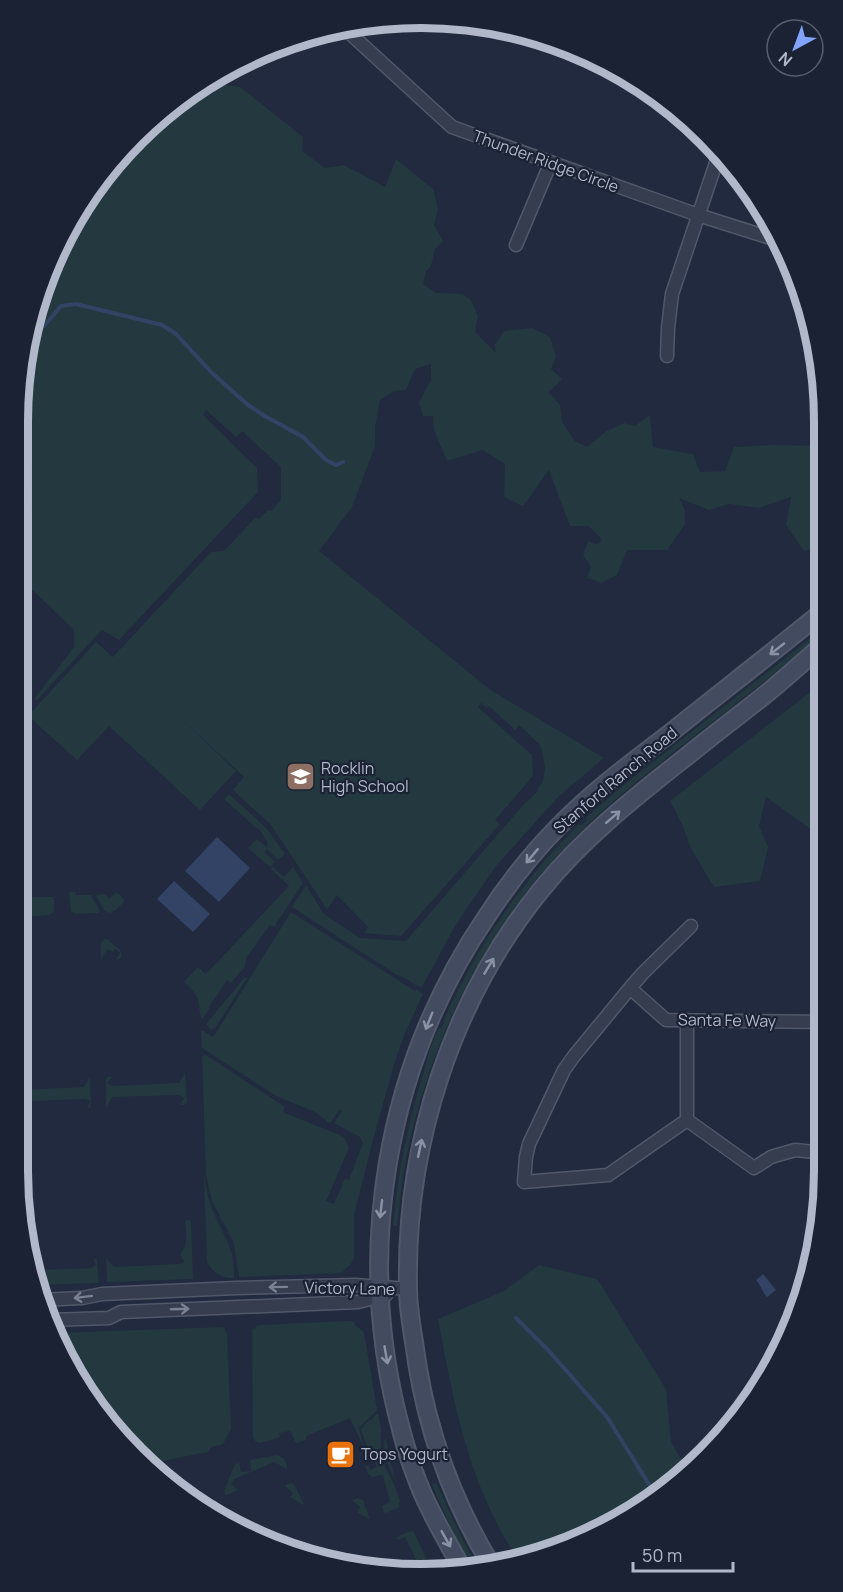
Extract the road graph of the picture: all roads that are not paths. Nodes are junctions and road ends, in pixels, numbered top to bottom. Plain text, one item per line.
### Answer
1 (352, 35) edge
2 (716, 161) edge
3 (551, 162) junction
4 (698, 215) junction
5 (768, 237) edge
6 (516, 245) dead end
7 (667, 356) dead end
8 (814, 618) edge
9 (814, 653) edge
10 (691, 926) dead end
11 (630, 988) junction
12 (687, 1020) junction
13 (814, 1022) edge
14 (687, 1120) junction
15 (814, 1152) edge
16 (408, 1289) junction
17 (379, 1291) junction
18 (50, 1299) edge
19 (58, 1320) edge
20 (487, 1558) edge
21 (458, 1562) edge

1 - 3 street, Thunder Ridge Circle
2 - 4 street
3 - 4 street, Thunder Ridge Circle
3 - 6 street
4 - 5 street, Thunder Ridge Circle
4 - 7 street
8 -> 17 main road, Stanford Ranch Road
16 -> 9 main road, Stanford Ranch Road
10 - 11 street
11 - 12 street, Santa Fe Way
11 - 14 street
12 - 13 street, Santa Fe Way
12 - 14 street
14 - 15 street
16 - 17 street, Victory Lane
16 - 20 main road, Stanford Ranch Road
17 -> 18 street, Victory Lane
19 -> 17 street, Victory Lane
17 -> 21 main road, Stanford Ranch Road

